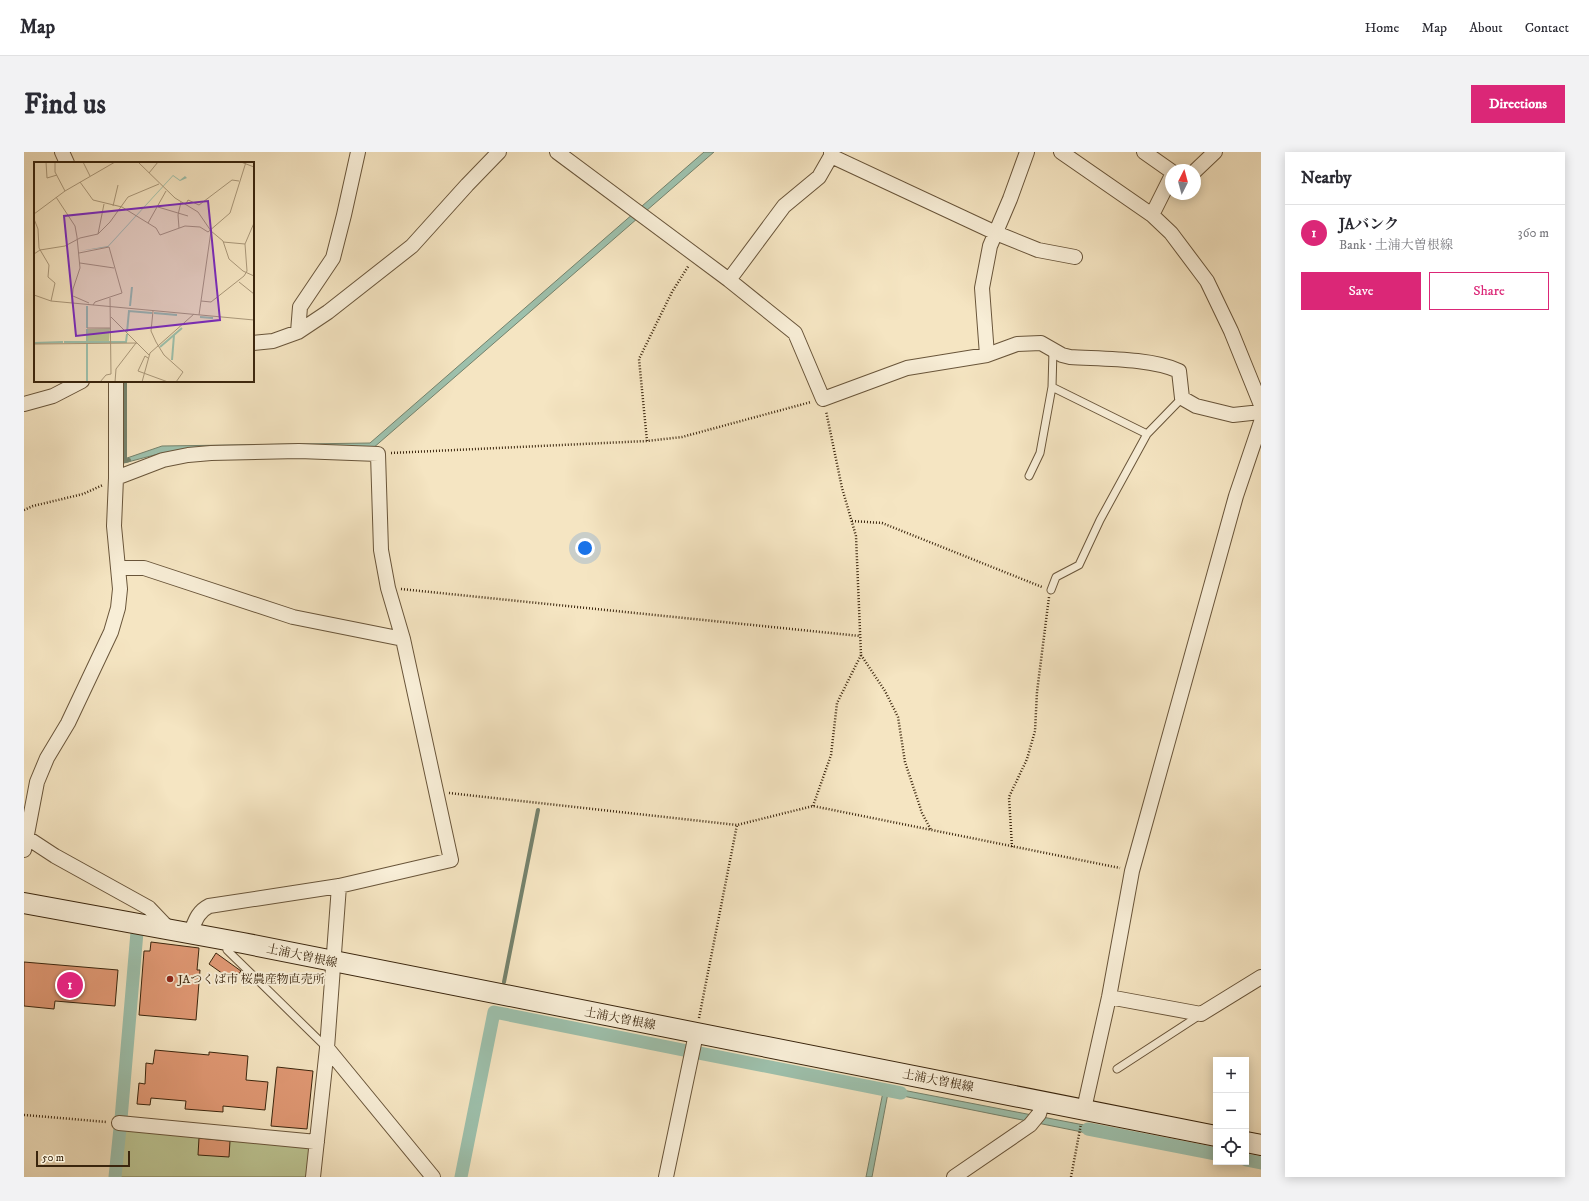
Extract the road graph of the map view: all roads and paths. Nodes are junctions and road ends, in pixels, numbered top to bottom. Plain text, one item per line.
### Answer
1 (62, 152) edge
2 (358, 152) edge
3 (499, 152) edge
4 (557, 152) edge
5 (1027, 152) edge
6 (1061, 152) edge
7 (1144, 152) edge
8 (1215, 152) edge
9 (831, 154) edge
10 (1076, 156) edge
11 (67, 162) edge
12 (1201, 165) edge
13 (1165, 167) edge
14 (1165, 189) edge
15 (1152, 215) junction
16 (996, 233) junction
17 (696, 255) junction
18 (1075, 257) dead end
19 (729, 280) junction
20 (298, 332) junction
21 (254, 342) edge
22 (1053, 350) junction
23 (987, 355) junction
24 (80, 382) edge
25 (116, 382) edge
26 (1052, 387) junction
27 (1182, 398) junction
28 (823, 399) junction
29 (24, 404) edge
30 (1261, 405) edge
31 (1261, 412) edge
32 (1261, 422) edge
33 (1147, 434) junction
34 (647, 441) junction
35 (378, 454) junction
36 (1029, 476) dead end
37 (116, 478) junction
38 (24, 510) edge
39 (852, 521) junction
40 (118, 568) junction
41 (388, 588) junction
42 (1051, 590) junction
43 (860, 636) junction
44 (403, 639) junction
45 (861, 654) junction
46 (436, 792) junction
47 (813, 806) junction
48 (737, 825) junction
49 (931, 830) junction
50 (25, 844) edge
51 (1012, 847) junction
52 (1132, 871) junction
53 (339, 886) junction
54 (24, 903) edge
55 (170, 930) junction
56 (190, 934) junction
57 (227, 950) dead end
58 (334, 962) junction
59 (1261, 977) edge
60 (1109, 997) junction
61 (1196, 1014) junction
62 (696, 1034) junction
63 (327, 1048) junction
64 (1117, 1069) dead end
65 (1043, 1102) junction
66 (1084, 1109) junction
67 (24, 1115) edge
68 (119, 1123) joint
69 (1213, 1135) edge
70 (317, 1142) junction
71 (1249, 1143) edge
72 (1261, 1145) edge
73 (313, 1177) edge
74 (433, 1177) edge
75 (666, 1177) edge
76 (954, 1177) edge
77 (1071, 1177) edge

1 - 11 street
2 - 20 street
3 - 20 street
4 - 17 street
5 - 16 street
6 - 10 street
7 - 13 street
8 - 12 street
9 - 16 street
9 - 19 street
10 - 15 street
14 - 15 street
15 - 30 street
16 - 18 street
16 - 23 street
17 - 19 street
17 - 34 path
19 - 28 street
20 - 21 street
22 - 23 street
22 - 26 lane
22 - 27 street
23 - 28 street
24 - 29 street
25 - 37 street
26 - 33 lane
26 - 36 lane
27 - 31 street
27 - 33 lane
28 - 34 path
28 - 39 path
32 - 52 street
33 - 42 lane
34 - 35 path
35 - 37 street
35 - 41 street
37 - 38 path
37 - 40 street
39 - 42 path
39 - 43 path
40 - 44 street
40 - 50 street
41 - 43 path
41 - 44 street
42 - 51 path
43 - 45 path
44 - 46 street
45 - 47 path
45 - 49 path
46 - 48 path
46 - 53 street
47 - 48 path
47 - 49 path
48 - 62 path
49 - 51 path
50 - 55 street
51 - 52 path
52 - 60 street
53 - 56 street
53 - 58 street
54 - 55 main road, 土浦大曽根線
55 - 56 main road, 土浦大曽根線
56 - 58 main road, 土浦大曽根線
57 - 63 lane
58 - 62 main road, 土浦大曽根線
58 - 63 street
59 - 61 street
60 - 61 street
60 - 66 street
61 - 64 lane
62 - 65 main road, 土浦大曽根線
62 - 75 street
63 - 70 street
63 - 74 street
65 - 66 main road, 土浦大曽根線
65 - 76 street
66 - 69 main road, 土浦大曽根線
66 - 77 path
67 - 68 path
68 - 70 street
70 - 73 street
71 - 72 main road

